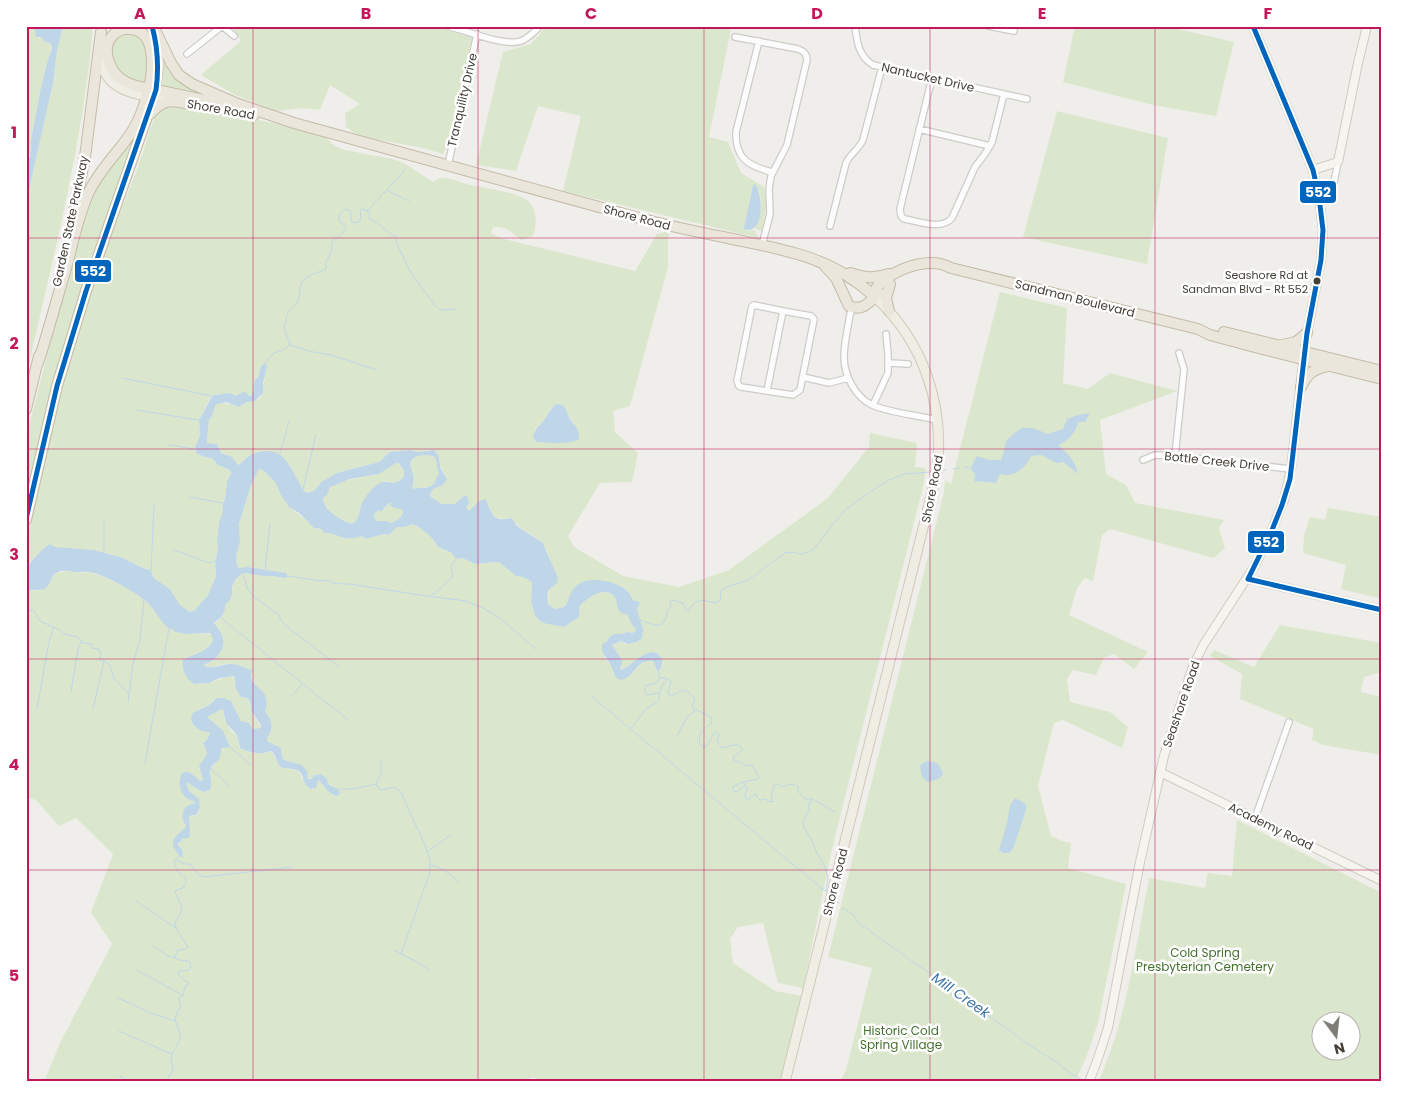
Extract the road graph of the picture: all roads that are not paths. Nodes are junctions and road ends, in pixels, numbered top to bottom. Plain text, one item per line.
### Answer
1 (152, 26) edge
2 (222, 26) edge
3 (448, 26) edge
4 (540, 26) edge
5 (855, 26) edge
6 (988, 26) edge
7 (1253, 26) edge
8 (1367, 26) edge
9 (101, 29) edge
10 (1014, 32) dead end
11 (477, 34) junction
12 (234, 36) dead end
13 (735, 36) dead end
14 (759, 41) junction
15 (187, 54) dead end
16 (882, 67) junction
17 (932, 78) junction
18 (152, 93) junction
19 (1004, 94) junction
20 (1027, 99) dead end
21 (169, 100) junction
22 (258, 111) junction
23 (147, 118) junction
24 (294, 123) junction
25 (919, 129) junction
26 (990, 146) junction
27 (1338, 162) junction
28 (448, 165) junction
29 (1313, 170) junction
30 (772, 172) junction
31 (1332, 193) dead end
32 (830, 226) dead end
33 (762, 245) junction
34 (821, 262) junction
35 (951, 268) junction
36 (900, 270) junction
37 (839, 271) junction
38 (890, 284) junction
39 (875, 297) junction
40 (853, 308) junction
41 (783, 310) junction
42 (890, 311) junction
43 (1198, 329) junction
44 (1307, 332) junction
45 (886, 334) dead end
46 (1281, 346) junction
47 (1179, 353) dead end
48 (1304, 356) junction
49 (38, 362) junction
50 (889, 364) junction
51 (908, 364) dead end
52 (1329, 366) junction
53 (1382, 371) edge
54 (803, 377) junction
55 (848, 378) junction
56 (1382, 379) edge
57 (1301, 387) junction
58 (768, 392) junction
59 (873, 405) junction
60 (26, 409) edge
61 (938, 419) junction
62 (1175, 456) junction
63 (1143, 460) dead end
64 (1292, 468) junction
65 (26, 520) edge
66 (1248, 579) junction
67 (1382, 610) edge
68 (1289, 722) dead end
69 (1160, 772) junction
70 (1255, 818) junction
71 (1382, 881) edge
72 (785, 1082) edge
73 (1089, 1082) edge

1 - 18 main road
1 - 22 highway
2 - 12 street
2 - 15 street
3 - 11 street
4 - 11 street
5 - 16 street, Nantucket Drive
6 - 10 street
7 - 29 street, Seashore Road
8 - 27 street
9 - 18 main road, Shore Road
9 - 49 highway, Garden State Parkway
11 - 28 street, Tranquility Drive
13 - 14 street
14 - 30 street
14 - 30 street
16 - 17 street, Nantucket Drive
16 - 32 street
17 - 19 street, Nantucket Drive
17 - 25 street
18 - 18 highway
18 - 21 main road, Shore Road
18 - 22 highway
18 - 23 highway
18 - 49 highway
19 - 20 street, Nantucket Drive
19 - 26 street
21 - 23 highway
21 - 24 highway, Shore Road
22 - 24 highway, Shore Road
23 - 65 highway
24 - 28 highway, Shore Road
25 - 26 street
25 - 26 street
27 - 29 street
27 - 31 street
28 - 33 highway, Shore Road
29 - 44 street, Seashore Road
30 - 33 street
33 - 34 highway, Shore Road
34 - 37 highway, Shore Road
34 - 40 highway
35 - 36 highway, Sandman Boulevard
35 - 38 highway, Sandman Boulevard
35 - 43 highway, Sandman Boulevard
36 - 37 highway
36 - 39 highway, Sandman Boulevard
37 - 39 highway, Shore Road
38 - 39 highway, Sandman Boulevard
38 - 42 highway
39 - 40 highway
39 - 42 main road, Shore Road
40 - 55 street
41 - 54 street
41 - 58 street
41 - 58 street
42 - 61 main road, Shore Road
43 - 46 highway, Sandman Boulevard
43 - 48 highway, Sandman Boulevard
44 - 46 highway
44 - 48 street, Seashore Road
45 - 50 street
46 - 48 highway, Sandman Boulevard
47 - 62 street
48 - 52 highway, Sandman Boulevard
48 - 53 highway, Sandman Boulevard
48 - 57 street, Seashore Road
49 - 60 highway, Garden State Parkway
50 - 51 street
50 - 59 street
52 - 56 highway, Sandman Boulevard
52 - 57 highway
54 - 55 street
54 - 58 street
55 - 59 street
57 - 64 street, Seashore Road
59 - 61 street
61 - 72 main road, Shore Road
62 - 63 street, Bottle Creek Drive
62 - 64 street, Bottle Creek Drive
64 - 66 street, Seashore Road
66 - 67 street
66 - 69 street, Seashore Road
68 - 70 street
69 - 70 street, Academy Road
69 - 73 street, Seashore Road
70 - 71 street, Academy Road

